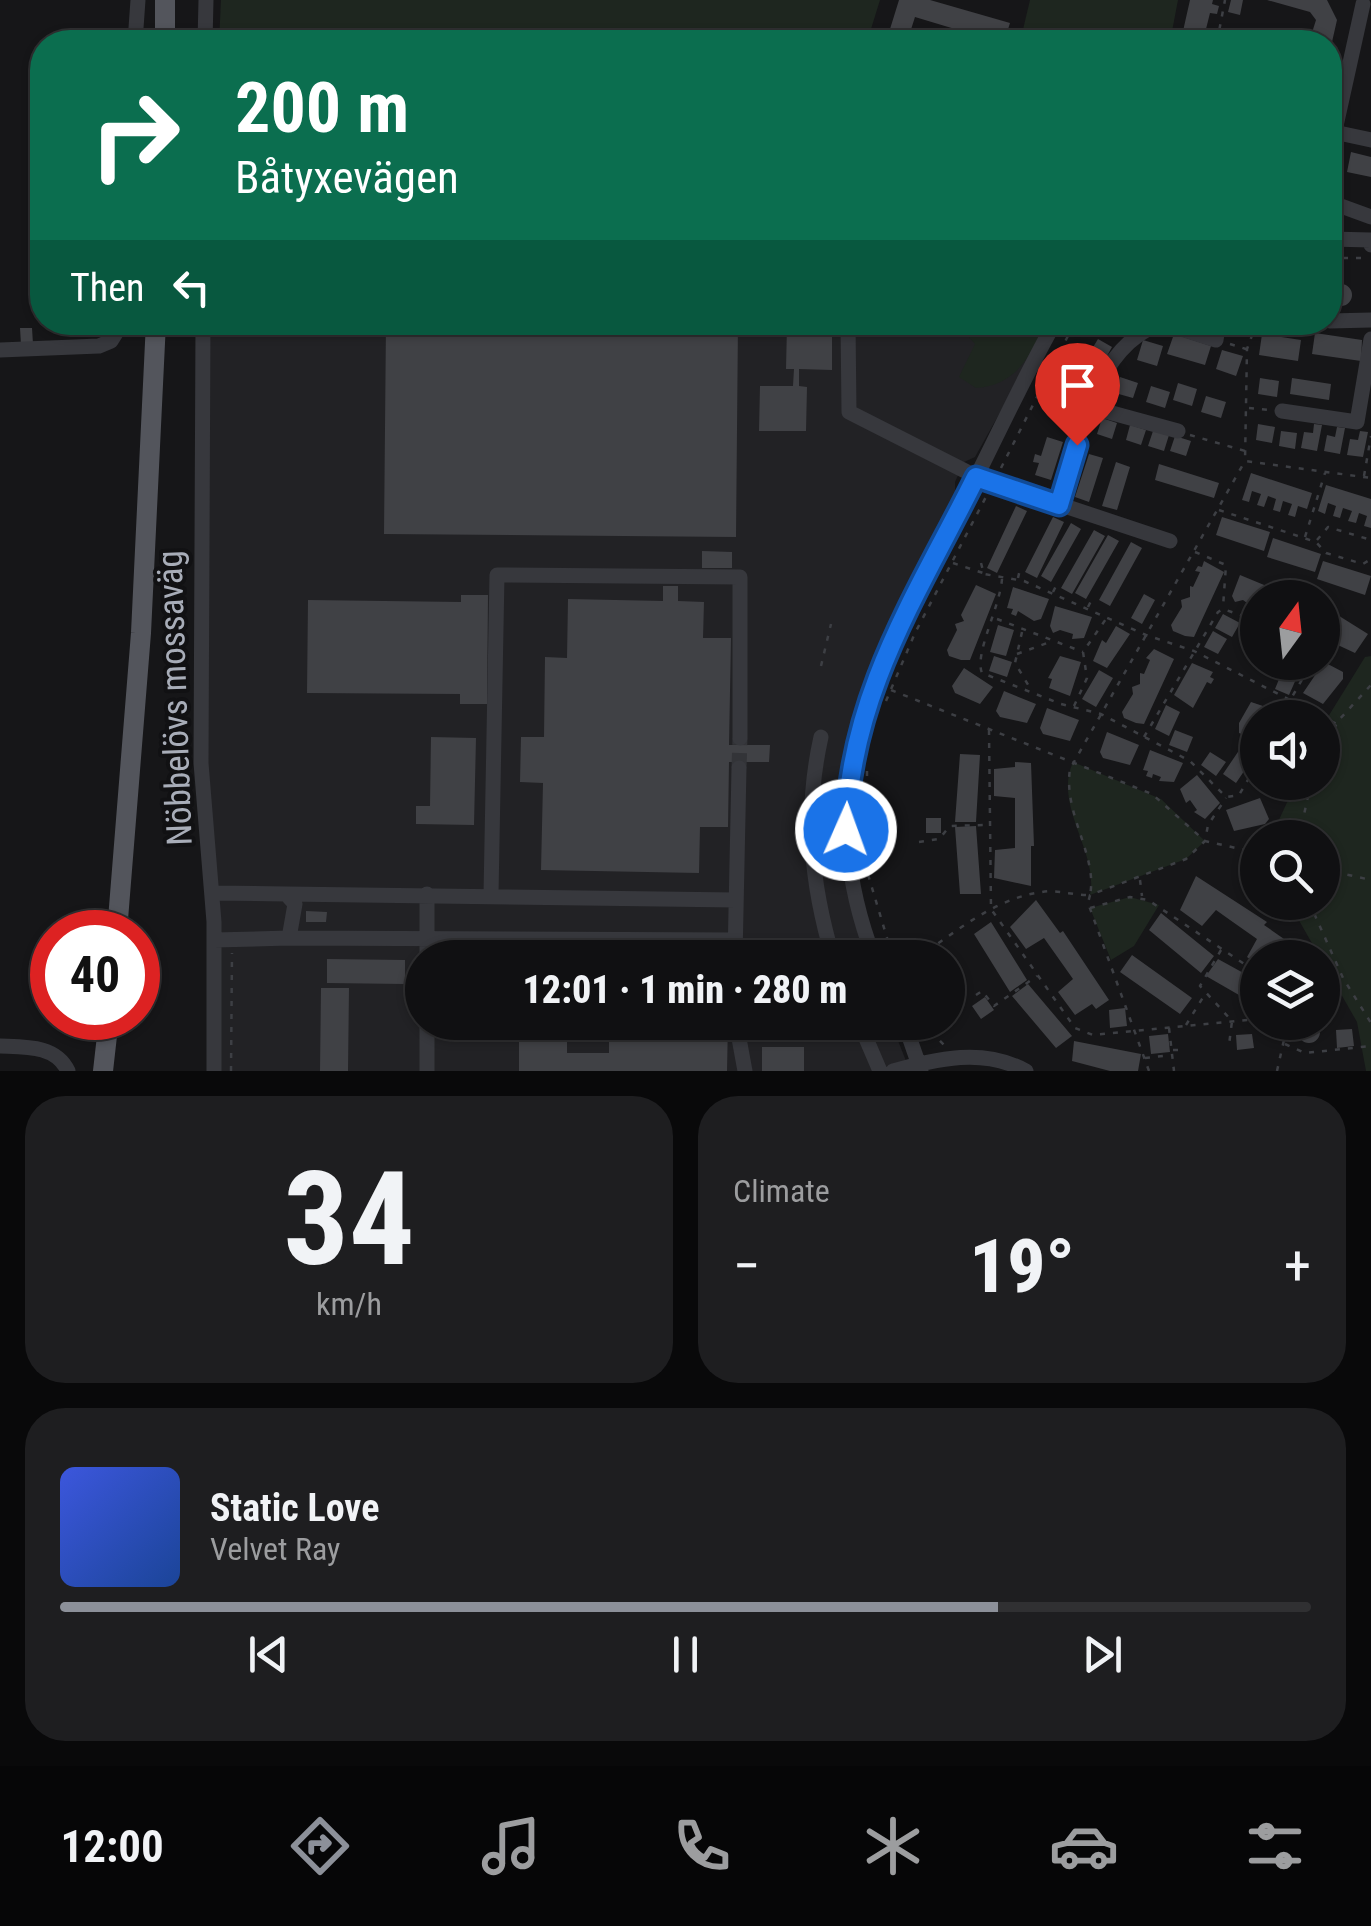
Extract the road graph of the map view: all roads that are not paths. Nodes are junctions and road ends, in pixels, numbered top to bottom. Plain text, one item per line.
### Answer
1 (138, 0) edge
2 (165, 0) edge
3 (178, 0) edge
4 (206, 0) edge
5 (1363, 2) edge
6 (136, 30) edge
7 (164, 30) edge
8 (177, 30) edge
9 (205, 30) edge
10 (1342, 96) edge
11 (1342, 134) edge
12 (1371, 140) edge
13 (1342, 206) edge
14 (1371, 216) edge
15 (1342, 240) edge
16 (1371, 243) edge
17 (1371, 320) edge
18 (1342, 321) edge
19 (114, 335) edge
20 (155, 335) edge
21 (167, 335) edge
22 (203, 335) edge
23 (848, 335) edge
24 (1048, 335) edge
25 (1137, 335) edge
26 (1371, 339) edge
27 (0, 350) edge
28 (1090, 407) junction
29 (1282, 411) road end
30 (1364, 423) edge
31 (1178, 431) road end
32 (976, 477) junction
33 (1059, 505) junction
34 (1170, 541) dead end
35 (821, 737) dead end
36 (740, 738) tunnel mouth
37 (740, 768) tunnel mouth
38 (212, 894) junction
39 (286, 894) junction
40 (427, 894) junction
41 (491, 895) junction
42 (736, 900) junction
43 (119, 910) edge
44 (132, 910) edge
45 (427, 936) junction
46 (289, 938) junction
47 (214, 940) junction
48 (427, 940) edge
49 (734, 940) joint
50 (829, 940) edge
51 (869, 940) edge
52 (107, 1040) edge
53 (120, 1040) edge
54 (427, 1040) edge
55 (739, 1040) edge
56 (867, 1040) edge
57 (910, 1040) edge
58 (0, 1046) edge
59 (920, 1068) edge
60 (68, 1071) edge
61 (103, 1071) edge
62 (117, 1071) edge
63 (214, 1071) edge
64 (427, 1071) edge
65 (745, 1071) edge
66 (880, 1071) edge
67 (893, 1071) edge
68 (1026, 1071) edge

1 - 6 street
2 - 7 main road
3 - 8 main road
4 - 9 street
5 - 10 street
11 - 12 street
13 - 14 street
15 - 16 street
17 - 18 street
19 - 27 street
20 - 43 main road
21 - 44 main road
22 - 38 street, Nöbbelövs mossaväg
23 - 32 street
24 - 32 street
25 - 28 street
26 - 30 street
28 - 31 street
28 - 33 street
29 - 30 street
32 - 33 street
32 - 51 street
33 - 34 street
35 - 50 street
36 - 41 street
37 - 42 street
38 - 39 street
38 - 47 street, Nöbbelövs mossaväg
39 - 40 street
39 - 46 street
40 - 41 street
40 - 45 street
41 - 42 street
42 - 49 street
45 - 46 street
45 - 48 street
45 - 49 street
46 - 47 street
47 - 63 street, Nöbbelövs mossaväg
52 - 61 main road
53 - 62 main road
54 - 64 street
55 - 65 street
56 - 66 street
57 - 59 street
58 - 60 street
59 - 67 street
59 - 68 street

